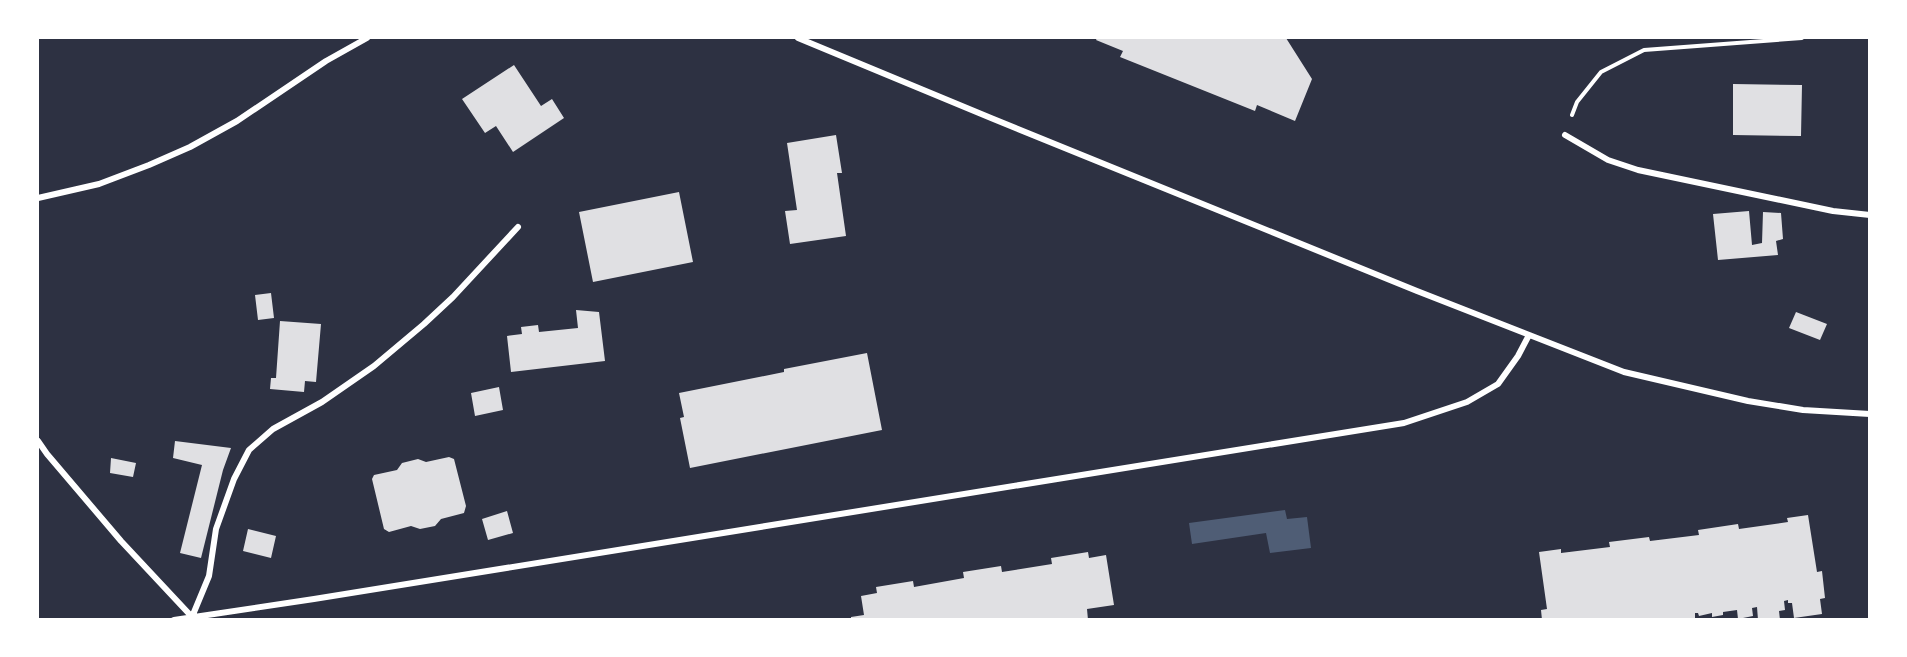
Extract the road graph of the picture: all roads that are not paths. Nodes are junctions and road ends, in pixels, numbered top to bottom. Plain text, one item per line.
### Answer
1 (367, 38) edge
2 (798, 38) edge
3 (1565, 135) road end
4 (38, 198) edge
5 (1869, 215) edge
6 (518, 227) dead end
7 (1529, 335) junction
8 (1869, 414) edge
9 (38, 441) edge
10 (193, 618) edge
11 (174, 620) edge

1 - 4 street
2 - 7 street
3 - 5 street
6 - 10 street
7 - 8 street
7 - 10 street
9 - 10 street
10 - 11 street

